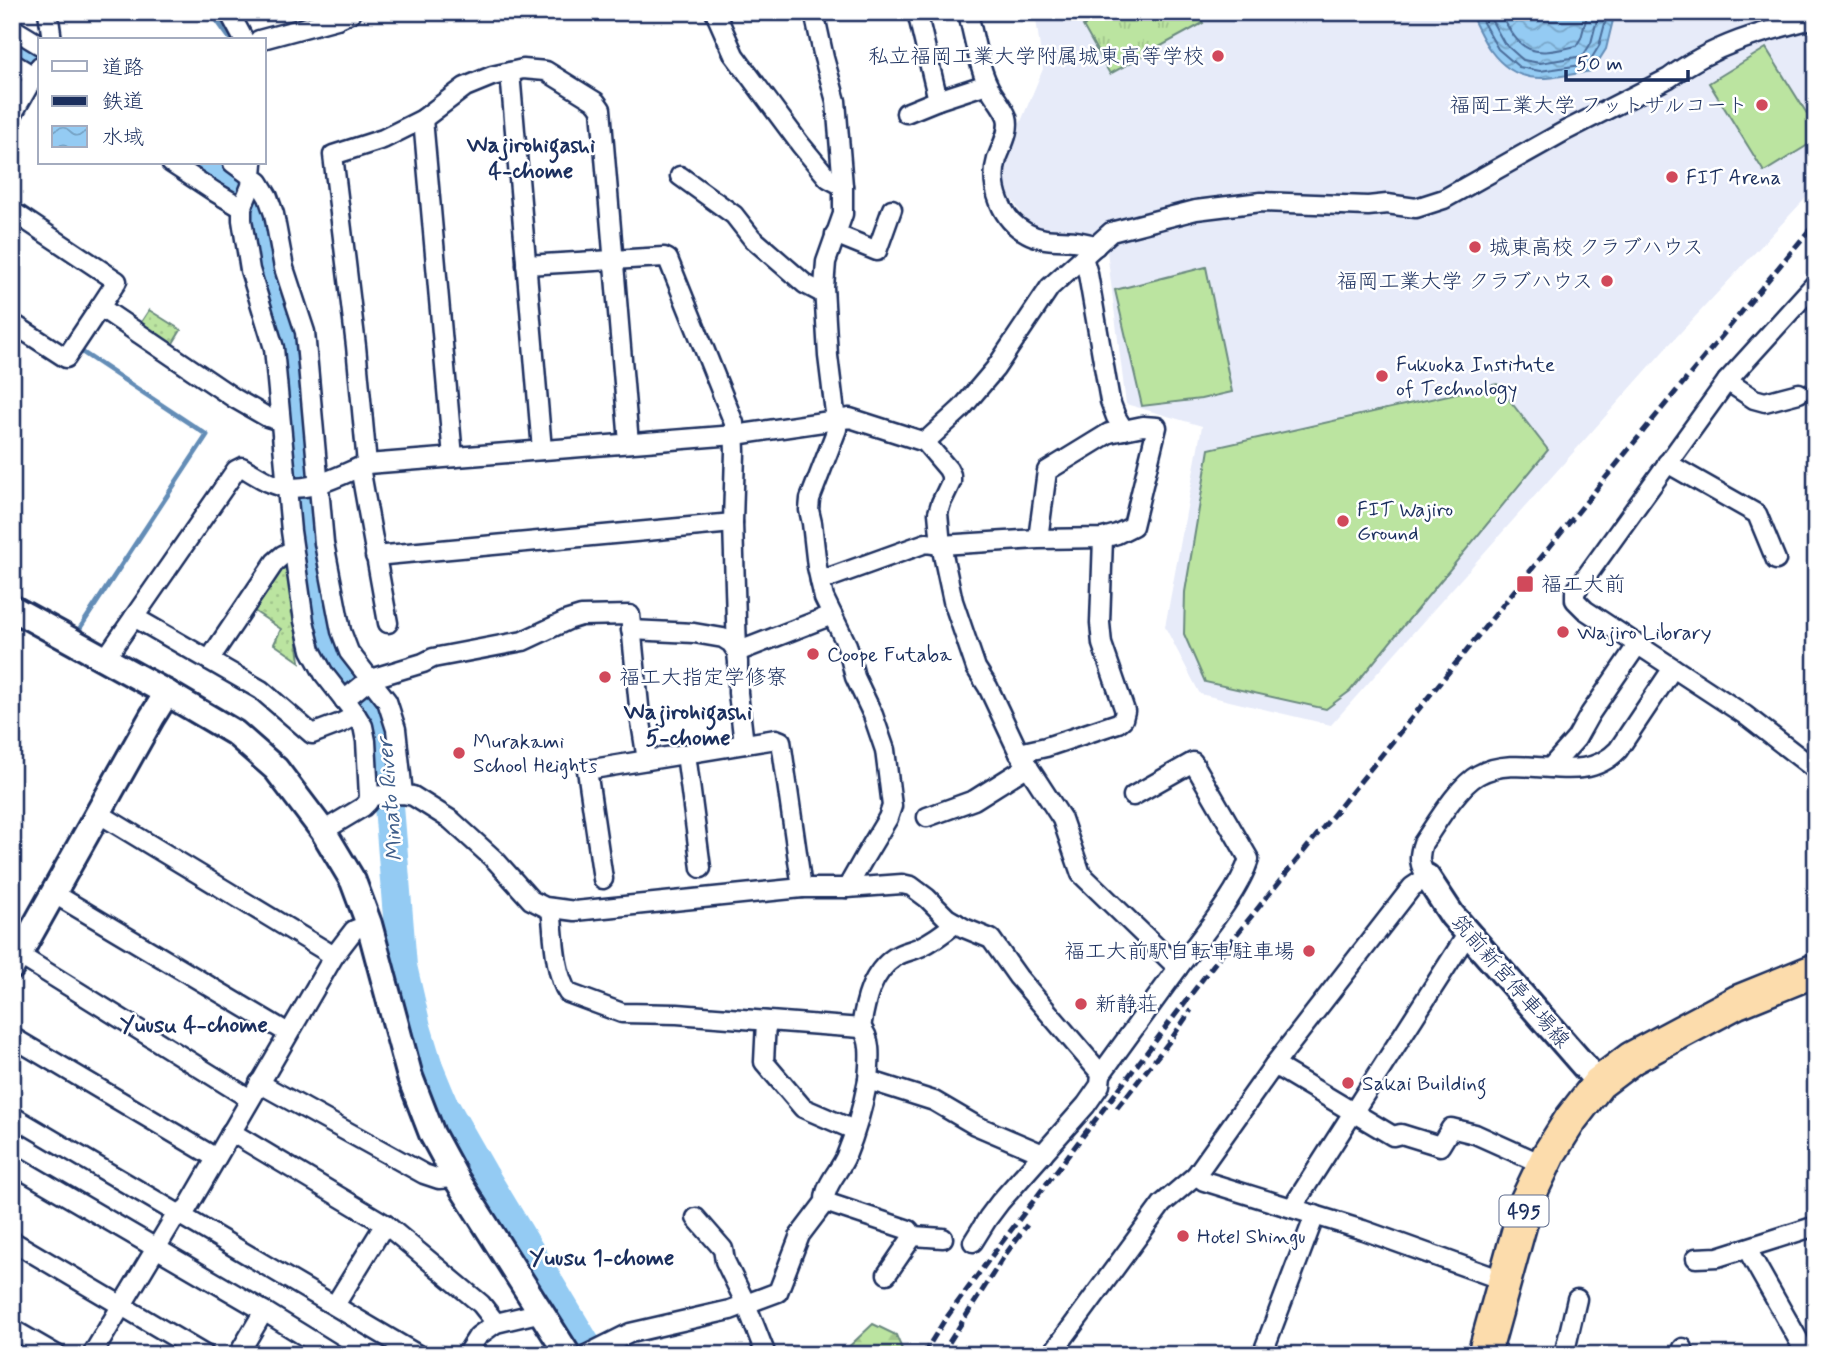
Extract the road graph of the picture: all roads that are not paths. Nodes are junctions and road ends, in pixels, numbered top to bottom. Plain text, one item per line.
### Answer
1 (48, 12) edge
2 (229, 12) edge
3 (352, 12) edge
4 (715, 12) edge
5 (814, 12) edge
6 (917, 12) edge
7 (969, 12) edge
8 (1816, 18) edge
9 (12, 27) edge
10 (52, 38) edge
11 (243, 38) edge
12 (266, 38) edge
13 (38, 44) edge
14 (12, 63) edge
15 (510, 72) junction
16 (38, 74) edge
17 (987, 84) junction
18 (938, 100) junction
19 (906, 113) dead end
20 (12, 115) edge
21 (423, 119) junction
22 (173, 164) edge
23 (252, 170) edge
24 (680, 176) dead end
25 (843, 186) junction
26 (242, 208) junction
27 (892, 209) dead end
28 (12, 211) edge
29 (835, 234) junction
30 (1089, 252) junction
31 (614, 260) junction
32 (526, 265) junction
33 (1816, 284) edge
34 (824, 294) junction
35 (100, 307) junction
36 (12, 323) edge
37 (1727, 381) junction
38 (1798, 393) dead end
39 (836, 420) junction
40 (280, 421) junction
41 (1124, 430) junction
42 (735, 435) junction
43 (925, 442) junction
44 (629, 443) junction
45 (542, 450) junction
46 (453, 457) junction
47 (1667, 463) junction
48 (363, 466) junction
49 (319, 485) junction
50 (286, 486) junction
51 (733, 523) junction
52 (1038, 538) junction
53 (1102, 538) junction
54 (941, 545) junction
55 (293, 550) junction
56 (375, 556) junction
57 (1776, 560) dead end
58 (820, 581) junction
59 (12, 608) edge
60 (832, 615) junction
61 (134, 617) junction
62 (388, 623) dead end
63 (632, 630) junction
64 (1638, 644) junction
65 (737, 652) junction
66 (105, 659) junction
67 (209, 660) junction
68 (1673, 668) junction
69 (370, 678) junction
70 (167, 694) junction
71 (344, 699) junction
72 (356, 715) junction
73 (744, 744) junction
74 (686, 754) junction
75 (647, 760) junction
76 (1023, 760) junction
77 (1551, 766) junction
78 (1816, 770) edge
79 (400, 794) junction
80 (373, 796) junction
81 (1133, 796) dead end
82 (98, 813) junction
83 (927, 817) dead end
84 (323, 831) junction
85 (701, 868) dead end
86 (1427, 877) junction
87 (603, 879) dead end
88 (802, 888) junction
89 (847, 888) junction
90 (53, 893) junction
91 (551, 908) junction
92 (956, 923) junction
93 (369, 924) junction
94 (1468, 933) junction
95 (334, 956) junction
96 (15, 961) edge
97 (1178, 968) junction
98 (1816, 970) edge
99 (766, 1021) junction
100 (861, 1028) junction
101 (288, 1033) junction
102 (12, 1037) edge
103 (1274, 1065) junction
104 (1101, 1074) junction
105 (868, 1080) junction
106 (1600, 1083) junction
107 (255, 1091) junction
108 (1353, 1112) junction
109 (12, 1116) edge
110 (854, 1130) junction
111 (231, 1132) junction
112 (1043, 1154) junction
113 (216, 1158) junction
114 (12, 1164) edge
115 (1544, 1165) junction
116 (1196, 1175) junction
117 (456, 1178) junction
118 (825, 1202) junction
119 (1292, 1208) junction
120 (180, 1214) junction
121 (1315, 1215) junction
122 (696, 1218) dead end
123 (385, 1224) junction
124 (1816, 1226) edge
125 (913, 1236) junction
126 (943, 1238) dead end
127 (12, 1241) edge
128 (973, 1242) dead end
129 (156, 1249) junction
130 (1747, 1249) junction
131 (1696, 1258) dead end
132 (887, 1274) dead end
133 (1505, 1281) junction
134 (1577, 1299) dead end
135 (746, 1304) junction
136 (122, 1305) junction
137 (335, 1305) junction
138 (264, 1311) junction
139 (542, 1312) junction
140 (496, 1323) junction
141 (12, 1328) edge
142 (57, 1355) edge
143 (92, 1355) edge
144 (205, 1355) edge
145 (237, 1355) edge
146 (335, 1355) edge
147 (418, 1355) edge
148 (466, 1355) edge
149 (568, 1355) edge
150 (586, 1355) edge
151 (766, 1355) edge
152 (1051, 1355) edge
153 (1262, 1355) edge
154 (1484, 1355) edge
155 (1564, 1355) edge
156 (1807, 1355) edge

1 - 10 street
2 - 11 street
3 - 12 street
4 - 25 street
5 - 25 street
6 - 18 street
7 - 17 street
8 - 30 street
9 - 13 street
14 - 16 street
15 - 21 street
15 - 31 street
15 - 32 street
16 - 20 street
17 - 18 street
17 - 30 street
18 - 19 street
21 - 46 street
21 - 48 street
22 - 26 street
23 - 26 street
23 - 49 street
24 - 34 street
25 - 29 street
26 - 40 street
27 - 29 street
28 - 35 street
29 - 34 street
30 - 41 street
30 - 43 street
31 - 32 street
31 - 42 street
31 - 44 street
32 - 45 street
33 - 37 street
34 - 39 street
35 - 36 street
35 - 40 street
37 - 38 street
37 - 47 street
39 - 42 street
39 - 43 street
39 - 58 street
40 - 50 street
41 - 52 street
41 - 53 street
42 - 44 street
42 - 51 street
43 - 54 street
44 - 45 street
45 - 46 street
46 - 48 street
47 - 57 street
47 - 64 street
48 - 49 street
48 - 56 street
49 - 50 street
49 - 69 street
50 - 55 street
50 - 61 street
51 - 56 street
51 - 65 street
52 - 53 street
52 - 54 street
53 - 76 street
54 - 58 street
54 - 76 street
55 - 67 street
55 - 71 street
56 - 62 street
58 - 60 street
59 - 66 street
60 - 65 street
60 - 89 street
61 - 66 street
61 - 67 street
63 - 65 street
63 - 69 street
63 - 75 street
64 - 68 street
64 - 77 street
65 - 73 street
66 - 70 street
67 - 72 street
68 - 77 street
68 - 78 street
69 - 71 street
69 - 79 street
70 - 82 street
70 - 84 street
71 - 72 street
72 - 80 street
73 - 74 street
73 - 88 street
74 - 75 street
74 - 85 street
75 - 87 street
76 - 83 street
76 - 97 street
77 - 86 street
79 - 80 street
79 - 91 street
80 - 84 street
81 - 97 street
82 - 90 street
82 - 95 street
84 - 93 street
86 - 94 street, 筑前新宮停車場線
86 - 103 street
88 - 89 street
88 - 91 street
89 - 92 street
90 - 96 street
90 - 101 street
91 - 99 street
92 - 100 street
92 - 104 street
93 - 95 street
93 - 117 street
94 - 106 street, 筑前新宮停車場線
94 - 108 street
95 - 101 street
96 - 107 street
97 - 104 street
98 - 106 highway, 495
99 - 100 street
99 - 110 street
100 - 105 street
101 - 107 street
102 - 113 street
103 - 108 street
103 - 116 street
104 - 112 street
105 - 110 street
105 - 112 street
106 - 115 highway, 495
107 - 111 street
107 - 117 street
108 - 115 street
108 - 119 street
109 - 120 street
110 - 118 street
111 - 113 street
111 - 123 street
112 - 128 street
113 - 120 street
114 - 129 street
115 - 133 highway, 495
116 - 119 street
116 - 152 street
117 - 139 street
118 - 125 street
118 - 135 street
119 - 121 street
120 - 129 street
120 - 137 street
121 - 133 street
121 - 153 street
122 - 135 street
123 - 137 street
123 - 140 street
124 - 130 street
125 - 126 street
125 - 132 street
127 - 136 street
129 - 136 street
129 - 138 street
130 - 131 street
130 - 156 street
133 - 154 highway, 495
134 - 155 street
135 - 150 street
135 - 151 street
136 - 143 street
136 - 144 street
137 - 147 street
138 - 145 street
138 - 146 street
139 - 140 street
139 - 149 street
140 - 148 street
141 - 142 street

